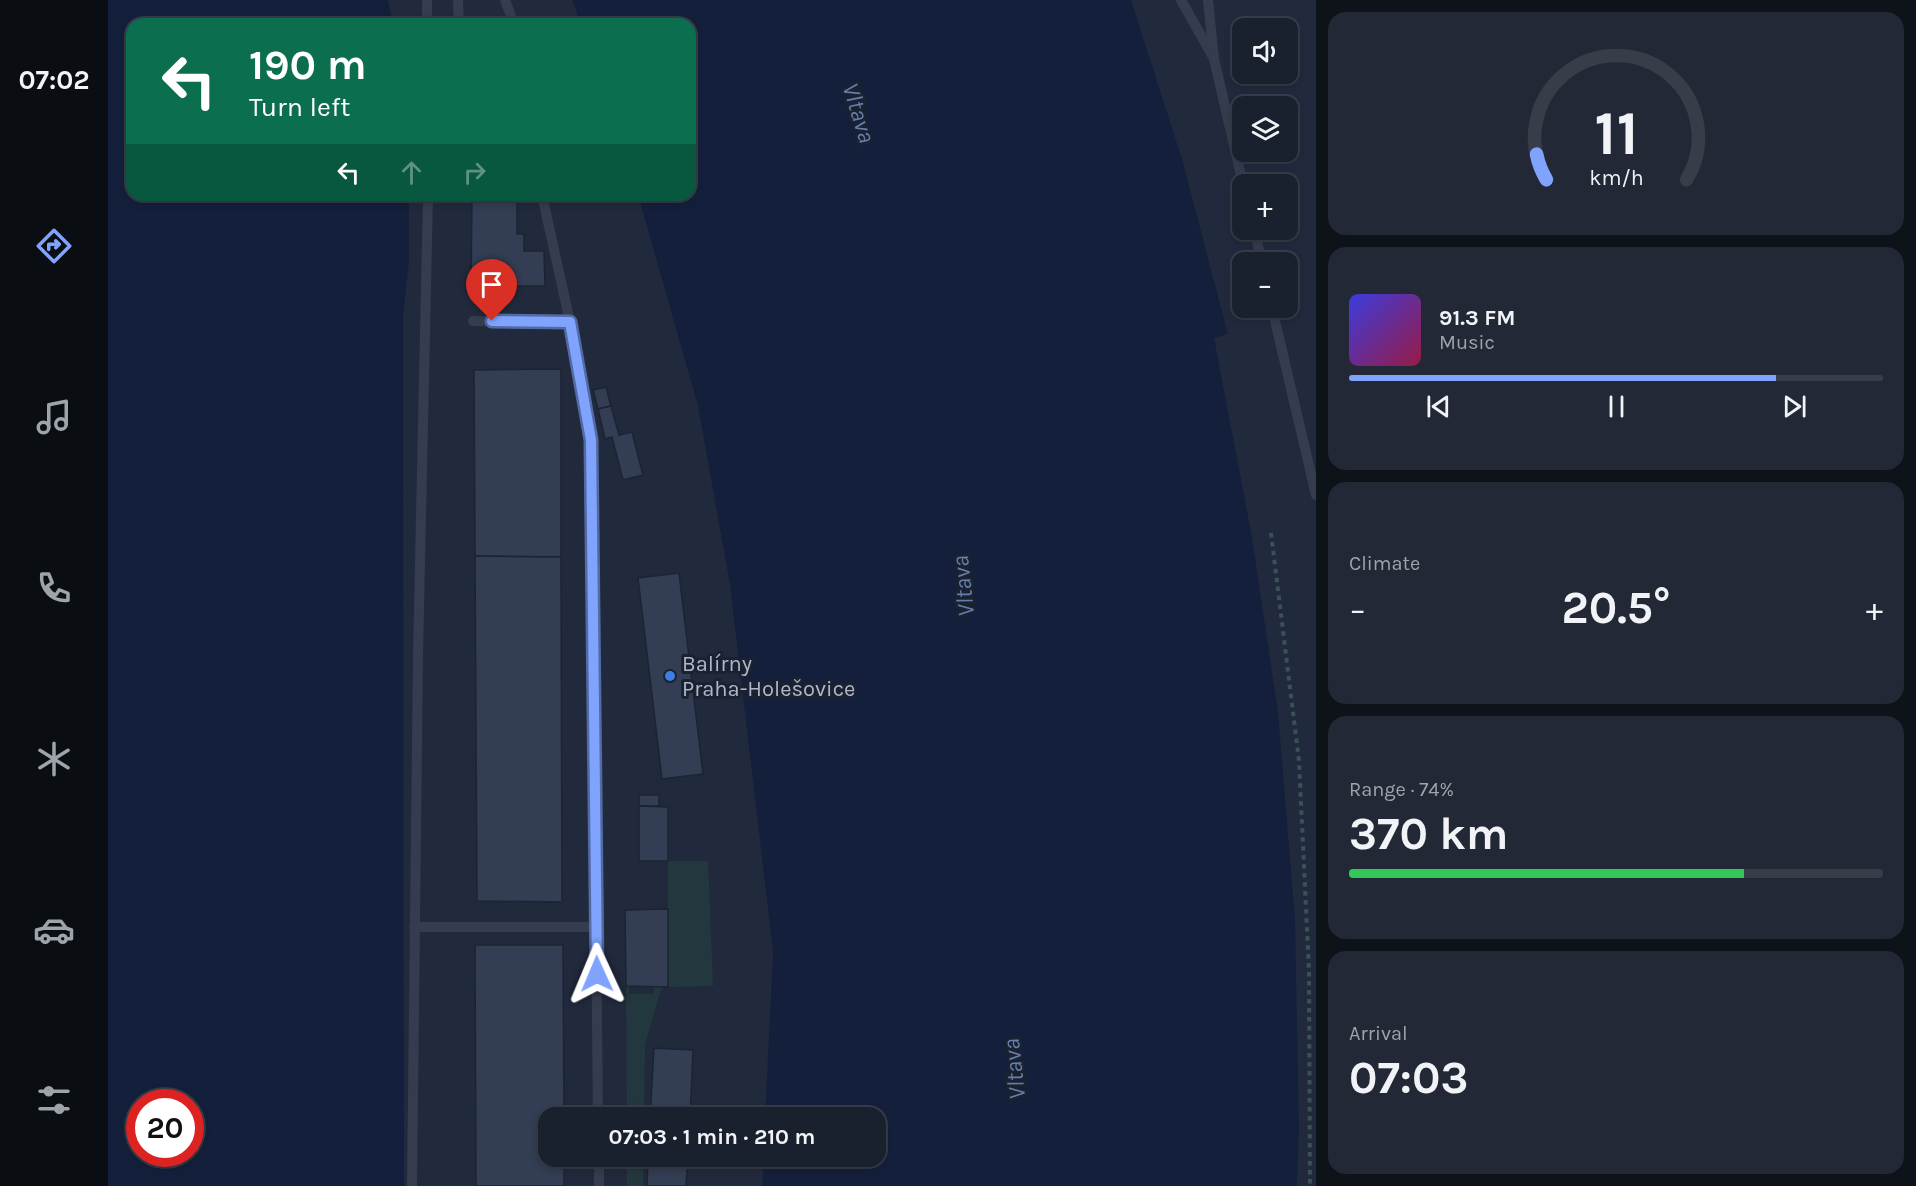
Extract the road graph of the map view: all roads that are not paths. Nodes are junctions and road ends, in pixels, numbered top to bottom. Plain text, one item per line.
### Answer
1 (426, 0) edge
2 (458, 0) edge
3 (505, 0) edge
4 (1181, 0) edge
5 (1208, 0) edge
6 (427, 18) edge
7 (459, 18) edge
8 (512, 18) edge
9 (1214, 59) junction
10 (1241, 174) edge
11 (428, 201) edge
12 (543, 201) edge
13 (1274, 318) edge
14 (473, 321) dead end
15 (570, 322) junction
16 (1316, 495) edge
17 (414, 927) junction
18 (596, 927) junction
19 (598, 1107) edge
20 (599, 1167) edge
21 (412, 1186) edge
22 (599, 1186) edge

1 - 6 lane
2 - 7 lane
3 - 8 lane
4 - 9 lane
5 - 9 lane
9 - 10 lane
11 - 17 lane
12 - 15 lane
13 - 16 lane
14 - 15 lane
15 - 18 lane
17 - 18 lane
17 - 21 lane
18 - 19 lane
20 - 22 lane

